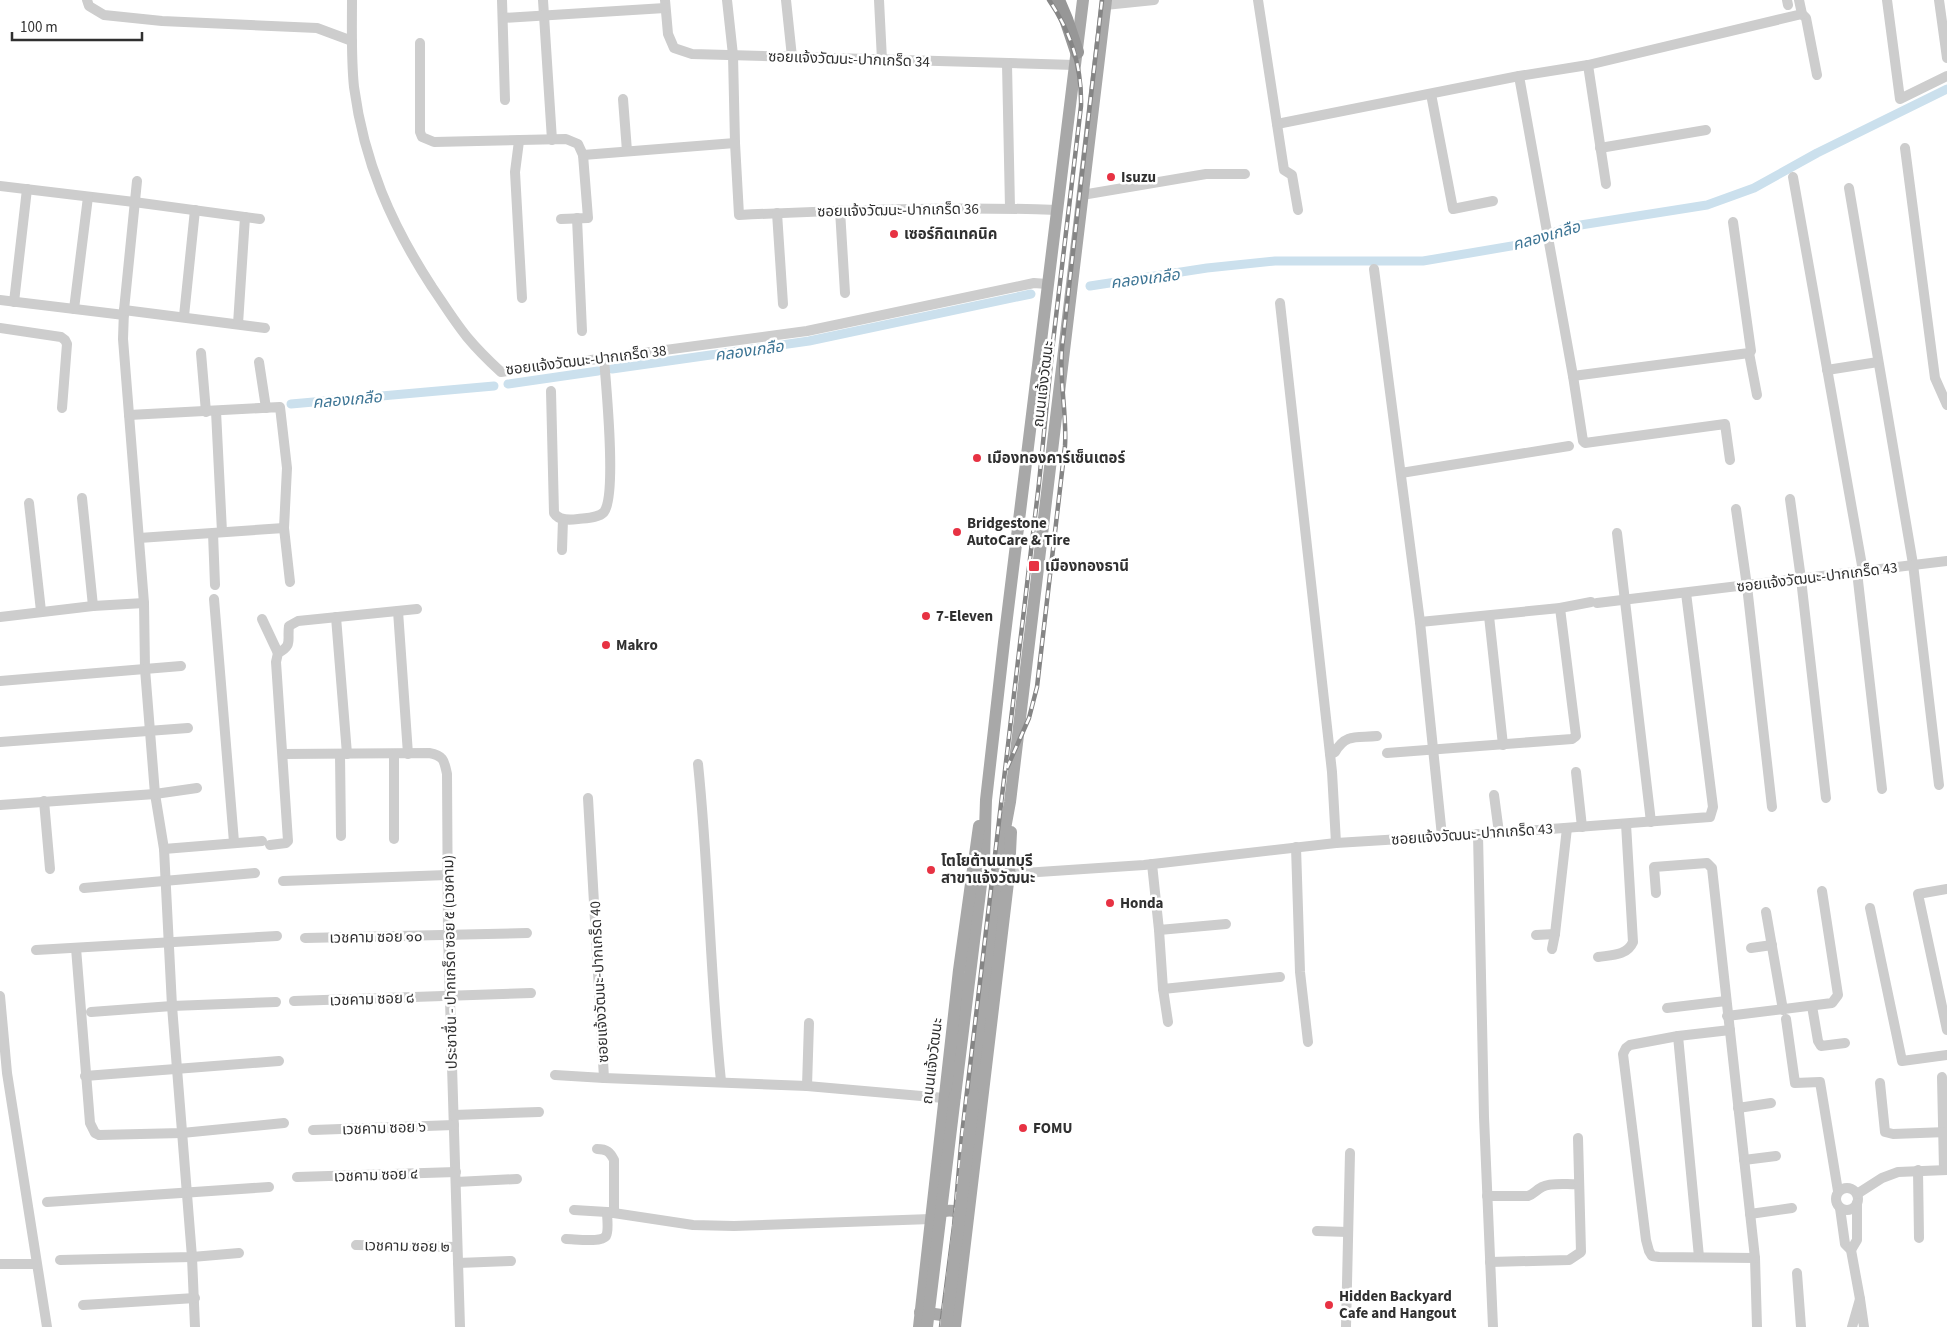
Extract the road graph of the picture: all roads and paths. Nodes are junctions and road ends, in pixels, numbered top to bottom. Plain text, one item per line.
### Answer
1 (87, 0) edge
2 (352, 0) edge
3 (502, 0) edge
4 (543, 0) edge
5 (727, 0) edge
6 (786, 0) edge
7 (880, 0) edge
8 (1058, 0) edge
9 (1083, 0) edge
10 (1154, 0) edge
11 (1258, 0) edge
12 (1799, 0) edge
13 (1887, 0) edge
14 (1939, 0) edge
15 (1105, 2) edge
16 (665, 4) edge
17 (1802, 14) junction
18 (544, 16) junction
19 (503, 18) junction
20 (352, 41) junction
21 (420, 43) dead end
22 (733, 55) junction
23 (792, 57) junction
24 (1076, 58) junction
25 (1947, 58) edge
26 (882, 60) junction
27 (1007, 64) junction
28 (1588, 65) junction
29 (1817, 75) dead end
30 (1519, 76) junction
31 (1947, 76) edge
32 (1431, 94) junction
33 (623, 99) dead end
34 (504, 100) dead end
35 (1278, 124) junction
36 (1706, 130) dead end
37 (552, 140) junction
38 (519, 141) junction
39 (735, 143) junction
40 (1600, 148) junction
41 (1905, 148) dead end
42 (627, 152) junction
43 (583, 155) junction
44 (1245, 174) dead end
45 (1794, 177) dead end
46 (137, 180) dead end
47 (1606, 184) dead end
48 (0, 186) edge
49 (1848, 188) dead end
50 (27, 189) junction
51 (1082, 195) junction
52 (88, 197) junction
53 (134, 202) junction
54 (1493, 202) dead end
55 (1010, 208) junction
56 (195, 210) junction
57 (840, 210) junction
58 (1057, 210) junction
59 (1298, 210) dead end
60 (777, 213) junction
61 (246, 217) junction
62 (577, 218) junction
63 (260, 219) dead end
64 (561, 219) dead end
65 (1733, 222) dead end
66 (1374, 269) dead end
67 (1047, 284) junction
68 (845, 293) dead end
69 (522, 298) dead end
70 (0, 300) edge
71 (14, 302) junction
72 (783, 304) dead end
73 (1280, 304) dead end
74 (74, 309) junction
75 (124, 313) junction
76 (184, 316) junction
77 (238, 324) junction
78 (0, 328) edge
79 (265, 328) dead end
80 (582, 331) dead end
81 (200, 354) dead end
82 (1750, 354) junction
83 (604, 359) junction
84 (259, 362) dead end
85 (1878, 362) junction
86 (1827, 370) junction
87 (1573, 376) junction
88 (551, 391) dead end
89 (1757, 395) dead end
90 (1947, 405) edge
91 (62, 408) dead end
92 (266, 408) junction
93 (211, 411) junction
94 (129, 415) junction
95 (1569, 446) dead end
96 (1730, 460) dead end
97 (1400, 473) junction
98 (82, 498) dead end
99 (1790, 499) dead end
100 (29, 503) dead end
101 (1736, 509) dead end
102 (563, 519) junction
103 (284, 528) junction
104 (217, 533) junction
105 (1617, 533) dead end
106 (139, 538) junction
107 (562, 550) dead end
108 (1947, 561) edge
109 (1913, 564) junction
110 (1860, 571) junction
111 (1801, 579) junction
112 (290, 582) dead end
113 (215, 585) dead end
114 (1747, 586) junction
115 (1686, 593) junction
116 (214, 599) dead end
117 (1626, 600) junction
118 (144, 603) junction
119 (94, 606) junction
120 (1560, 608) junction
121 (417, 610) dead end
122 (41, 611) junction
123 (398, 611) junction
124 (1489, 616) junction
125 (0, 617) edge
126 (336, 617) junction
127 (262, 618) dead end
128 (1420, 622) junction
129 (278, 653) junction
130 (181, 666) dead end
131 (145, 670) junction
132 (0, 682) edge
133 (188, 728) dead end
134 (150, 730) junction
135 (1377, 736) dead end
136 (0, 742) edge
137 (1503, 745) junction
138 (1433, 749) junction
139 (1387, 753) dead end
140 (283, 754) junction
141 (343, 754) junction
142 (394, 754) junction
143 (408, 754) junction
144 (1330, 754) junction
145 (698, 764) dead end
146 (1576, 772) dead end
147 (1938, 785) dead end
148 (197, 788) dead end
149 (1882, 789) dead end
150 (155, 794) junction
151 (1494, 795) dead end
152 (588, 798) dead end
153 (1826, 798) dead end
154 (44, 801) junction
155 (1010, 802) junction
156 (0, 804) edge
157 (1772, 807) dead end
158 (1651, 822) junction
159 (1626, 824) junction
160 (1582, 827) junction
161 (1567, 828) junction
162 (1499, 833) junction
163 (1478, 834) junction
164 (341, 836) dead end
165 (1442, 836) junction
166 (394, 839) dead end
167 (234, 842) junction
168 (1336, 843) junction
169 (1296, 847) junction
170 (164, 849) junction
171 (1152, 864) junction
172 (50, 869) dead end
173 (255, 873) dead end
174 (1009, 874) junction
175 (448, 875) junction
176 (283, 880) dead end
177 (166, 881) junction
178 (84, 888) dead end
179 (1947, 888) edge
180 (1822, 892) dead end
181 (1656, 894) dead end
182 (1870, 908) dead end
183 (1766, 912) dead end
184 (1226, 924) dead end
185 (1159, 930) junction
186 (527, 933) dead end
187 (1555, 934) junction
188 (448, 935) junction
189 (1536, 935) dead end
190 (277, 936) dead end
191 (305, 938) dead end
192 (169, 944) junction
193 (1772, 945) junction
194 (76, 948) junction
195 (1751, 948) dead end
196 (1552, 949) dead end
197 (36, 950) dead end
198 (1598, 957) dead end
199 (1280, 977) dead end
200 (1163, 989) junction
201 (532, 993) dead end
202 (450, 995) junction
203 (0, 996) edge
204 (294, 1001) dead end
205 (1726, 1001) junction
206 (276, 1002) dead end
207 (172, 1006) junction
208 (1812, 1006) junction
209 (1667, 1008) dead end
210 (91, 1012) dead end
211 (1784, 1014) junction
212 (1727, 1016) junction
213 (1168, 1022) dead end
214 (809, 1023) dead end
215 (1730, 1030) junction
216 (1947, 1030) edge
217 (1678, 1036) junction
218 (1308, 1042) dead end
219 (1845, 1042) dead end
220 (1947, 1055) edge
221 (279, 1062) dead end
222 (177, 1069) junction
223 (556, 1075) dead end
224 (85, 1076) junction
225 (1942, 1077) dead end
226 (604, 1078) junction
227 (721, 1081) junction
228 (1880, 1083) dead end
229 (807, 1086) junction
230 (950, 1097) junction
231 (1771, 1103) dead end
232 (1738, 1108) junction
233 (539, 1112) dead end
234 (454, 1120) junction
235 (284, 1123) dead end
236 (314, 1130) dead end
237 (182, 1132) junction
238 (1945, 1132) edge
239 (1578, 1138) dead end
240 (598, 1149) dead end
241 (1350, 1153) dead end
242 (1776, 1156) dead end
243 (1744, 1160) junction
244 (1918, 1170) junction
245 (1946, 1170) edge
246 (296, 1177) dead end
247 (456, 1177) junction
248 (517, 1179) dead end
249 (1579, 1184) junction
250 (934, 1186) junction
251 (269, 1187) dead end
252 (1838, 1191) junction
253 (971, 1193) junction
254 (187, 1194) junction
255 (1487, 1196) junction
256 (1857, 1198) junction
257 (47, 1202) dead end
258 (1792, 1208) dead end
259 (1840, 1208) junction
260 (574, 1210) dead end
261 (611, 1212) junction
262 (1750, 1214) junction
263 (930, 1222) junction
264 (967, 1229) junction
265 (1317, 1232) dead end
266 (1348, 1232) junction
267 (1919, 1238) dead end
268 (566, 1239) dead end
269 (356, 1245) dead end
270 (457, 1247) junction
271 (1851, 1250) junction
272 (239, 1253) dead end
273 (192, 1257) junction
274 (1699, 1257) junction
275 (1756, 1258) junction
276 (60, 1260) dead end
277 (510, 1261) dead end
278 (1490, 1262) junction
279 (458, 1263) junction
280 (0, 1264) edge
281 (36, 1264) junction
282 (1797, 1273) dead end
283 (194, 1298) junction
284 (1860, 1299) junction
285 (83, 1305) dead end
286 (920, 1312) junction
287 (955, 1322) edge
288 (47, 1327) edge
289 (195, 1327) edge
290 (460, 1327) edge
291 (919, 1327) edge
292 (927, 1327) edge
293 (946, 1327) edge
294 (1346, 1327) edge
295 (1493, 1327) edge
296 (1756, 1327) edge
297 (1800, 1327) edge
298 (1852, 1327) edge
299 (1864, 1327) edge

1 - 20 street
2 - 20 street, ซอยแจ้งวัฒนะ-ปากเกร็ด 38
3 - 19 street
4 - 18 street
5 - 22 street
6 - 23 street
7 - 26 street
8 - 24 highway
9 - 24 main road, ถนนแจ้งวัฒนะ
10 - 15 street
11 - 35 street
12 - 17 street
13 - 31 street
14 - 25 street
15 - 51 main road, ถนนแจ้งวัฒนะ
16 - 18 street
16 - 22 street, ซอยแจ้งวัฒนะ-ปากเกร็ด 34
17 - 28 street
17 - 29 street
18 - 19 street
18 - 37 street
19 - 34 street
20 - 83 street, ซอยแจ้งวัฒนะ-ปากเกร็ด 38
21 - 38 street
22 - 23 street, ซอยแจ้งวัฒนะ-ปากเกร็ด 34
22 - 39 street
23 - 26 street, ซอยแจ้งวัฒนะ-ปากเกร็ด 34
24 - 27 street, ซอยแจ้งวัฒนะ-ปากเกร็ด 34
24 - 58 main road, ถนนแจ้งวัฒนะ
26 - 27 street, ซอยแจ้งวัฒนะ-ปากเกร็ด 34
27 - 55 street
28 - 30 street
28 - 40 street
30 - 32 street
30 - 87 street
32 - 35 street
32 - 54 street
33 - 42 street
35 - 59 street
36 - 40 street
37 - 38 street
37 - 43 street
38 - 69 street
39 - 42 street
39 - 60 street, ซอยแจ้งวัฒนะ-ปากเกร็ด 36
40 - 47 street
41 - 90 street
42 - 43 street
43 - 62 street
44 - 51 street
45 - 86 street
46 - 53 street
48 - 50 street
49 - 85 street
50 - 52 street
50 - 71 street
51 - 155 main road, ถนนแจ้งวัฒนะ
52 - 53 street
52 - 74 street
53 - 56 street
53 - 75 street
55 - 57 street, ซอยแจ้งวัฒนะ-ปากเกร็ด 36
55 - 58 street, ซอยแจ้งวัฒนะ-ปากเกร็ด 36
56 - 61 street
56 - 76 street
57 - 60 street, ซอยแจ้งวัฒนะ-ปากเกร็ด 36
57 - 68 street
58 - 67 main road, ถนนแจ้งวัฒนะ
60 - 72 street
61 - 63 street
61 - 77 street
62 - 64 street
62 - 80 street
65 - 82 street
66 - 97 street
67 - 83 street, ซอยแจ้งวัฒนะ-ปากเกร็ด 38
67 - 230 main road, ถนนแจ้งวัฒนะ
70 - 71 street
71 - 74 street
73 - 144 street
74 - 75 street
75 - 76 street
75 - 94 street
76 - 77 street
77 - 79 street
78 - 91 street
81 - 93 street
82 - 87 street
82 - 89 street
83 - 102 street
84 - 92 street
85 - 86 street
85 - 109 street
86 - 110 street
87 - 96 street
88 - 102 street
92 - 93 street
92 - 103 street
93 - 94 street
93 - 104 street
94 - 106 street
95 - 97 street
97 - 128 street
98 - 119 street
99 - 111 street
100 - 122 street
101 - 114 street
102 - 107 street
103 - 104 street
103 - 112 street
104 - 106 street
104 - 113 street
105 - 117 street
106 - 118 street
108 - 109 street, ซอยแจ้งวัฒนะ-ปากเกร็ด 43
109 - 110 street, ซอยแจ้งวัฒนะ-ปากเกร็ด 43
109 - 147 street
110 - 111 street, ซอยแจ้งวัฒนะ-ปากเกร็ด 43
110 - 149 street
111 - 114 street, ซอยแจ้งวัฒนะ-ปากเกร็ด 43
111 - 153 street
114 - 115 street, ซอยแจ้งวัฒนะ-ปากเกร็ด 43
114 - 157 street
115 - 117 street, ซอยแจ้งวัฒนะ-ปากเกร็ด 43
115 - 158 street, ซอยแจ้งวัฒนะ-ปากเกร็ด 43
116 - 167 street
117 - 120 street, ซอยแจ้งวัฒนะ-ปากเกร็ด 43
117 - 158 street
118 - 119 street
118 - 131 street
119 - 122 street
120 - 124 street, ซอยแจ้งวัฒนะ-ปากเกร็ด 43
120 - 137 street
121 - 123 street
122 - 125 street
123 - 126 street
123 - 143 street
124 - 128 street, ซอยแจ้งวัฒนะ-ปากเกร็ด 43
124 - 137 street
126 - 129 street
126 - 141 street
127 - 129 street
128 - 138 street
129 - 140 street
130 - 131 street
131 - 132 street
131 - 134 street
133 - 134 street
134 - 136 street
134 - 150 street
135 - 144 street
137 - 138 street
138 - 139 street
138 - 165 street
140 - 141 street, ประชาชื่น - ปากเกร็ด ซอย ๕ (เวชคาม)
140 - 167 street
141 - 142 street, ประชาชื่น - ปากเกร็ด ซอย ๕ (เวชคาม)
141 - 164 street
142 - 143 street, ประชาชื่น - ปากเกร็ด ซอย ๕ (เวชคาม)
142 - 166 street
143 - 175 street, ประชาชื่น - ปากเกร็ด ซอย ๕ (เวชคาม)
144 - 168 street
145 - 227 street
146 - 160 street
148 - 150 street
150 - 154 street
150 - 170 street
151 - 162 street
152 - 226 street, ซอยแจ้งวัฒนะ-ปากเกร็ด 40
154 - 156 street
154 - 172 street
155 - 174 main road, ถนนแจ้งวัฒนะ
155 - 293 main road, ถนนแจ้งวัฒนะ, bridge
158 - 159 street, ซอยแจ้งวัฒนะ-ปากเกร็ด 43
159 - 160 street, ซอยแจ้งวัฒนะ-ปากเกร็ด 43
159 - 198 street
160 - 161 street, ซอยแจ้งวัฒนะ-ปากเกร็ด 43
161 - 162 street, ซอยแจ้งวัฒนะ-ปากเกร็ด 43
161 - 187 street
162 - 163 street, ซอยแจ้งวัฒนะ-ปากเกร็ด 43
163 - 165 street, ซอยแจ้งวัฒนะ-ปากเกร็ด 43
163 - 255 street
165 - 168 street, ซอยแจ้งวัฒนะ-ปากเกร็ด 43
167 - 170 street
168 - 169 street, ซอยแจ้งวัฒนะ-ปากเกร็ด 43
169 - 171 street, ซอยแจ้งวัฒนะ-ปากเกร็ด 43
169 - 218 street
170 - 177 street
171 - 174 street, ซอยแจ้งวัฒนะ-ปากเกร็ด 43
171 - 185 street
173 - 177 street
174 - 253 main road, ถนนแจ้งวัฒนะ
175 - 176 street
175 - 188 street, ประชาชื่น - ปากเกร็ด ซอย ๕ (เวชคาม)
177 - 178 street
177 - 192 street
179 - 216 street
180 - 208 street
181 - 205 street
182 - 220 street
183 - 193 street
184 - 185 street
185 - 200 street
186 - 188 street, เวชคาม ซอย ๑๐
187 - 189 street
187 - 196 street
188 - 191 street, เวชคาม ซอย ๑๐
188 - 202 street, ประชาชื่น - ปากเกร็ด ซอย ๕ (เวชคาม)
190 - 192 street
192 - 194 street
192 - 207 street
193 - 195 street
193 - 211 street
194 - 197 street
194 - 224 street
199 - 200 street
200 - 213 street
201 - 202 street, เวชคาม ซอย ๘
202 - 204 street, เวชคาม ซอย ๘
202 - 234 street, ประชาชื่น - ปากเกร็ด ซอย ๕ (เวชคาม)
203 - 281 street
205 - 209 street
205 - 212 street
206 - 207 street
207 - 210 street
207 - 222 street
208 - 211 street
208 - 219 street
211 - 212 street
211 - 252 street
212 - 215 street
214 - 229 street
215 - 217 street
215 - 232 street
217 - 274 street
217 - 274 street
221 - 222 street
222 - 224 street
222 - 237 street
223 - 226 street
224 - 237 street
225 - 238 street
226 - 227 street, ซอยแจ้งวัฒนะ-ปากเกร็ด 40
227 - 229 street, ซอยแจ้งวัฒนะ-ปากเกร็ด 40
228 - 238 street
229 - 230 street, ซอยแจ้งวัฒนะ-ปากเกร็ด 40
230 - 250 main road, ถนนแจ้งวัฒนะ
230 - 292 main road, ถนนแจ้งวัฒนะ, bridge
231 - 232 street
232 - 243 street
233 - 234 street, เวชคาม ซอย ๖
234 - 236 street, เวชคาม ซอย ๖
234 - 247 street, ประชาชื่น - ปากเกร็ด ซอย ๕ (เวชคาม)
235 - 237 street
237 - 254 street
238 - 245 street
239 - 249 street
240 - 261 street
241 - 266 street
242 - 243 street
243 - 262 street
244 - 245 street
244 - 256 street
244 - 267 street
246 - 247 street, เวชคาม ซอย ๔
247 - 248 street, เวชคาม ซอย ๔
247 - 270 street, ประชาชื่น - ปากเกร็ด ซอย ๕ (เวชคาม)
249 - 255 street
249 - 278 street
250 - 253 main road
250 - 263 main road, ถนนแจ้งวัฒนะ
251 - 254 street
252 - 256 street
252 - 259 street
253 - 264 main road, ถนนแจ้งวัฒนะ
254 - 257 street
254 - 273 street
255 - 278 street
256 - 259 street
256 - 271 street
258 - 262 street
259 - 271 street
260 - 261 street
261 - 263 street
261 - 268 street
262 - 275 street
263 - 264 main road
263 - 286 main road, ถนนแจ้งวัฒนะ
264 - 287 main road, ถนนแจ้งวัฒนะ
265 - 266 street
266 - 294 street
269 - 270 street, เวชคาม ซอย ๒
270 - 279 street, ประชาชื่น - ปากเกร็ด ซอย ๕ (เวชคาม)
271 - 284 street
272 - 273 street
273 - 276 street
273 - 283 street
274 - 275 street
275 - 296 street
277 - 279 street
278 - 295 street
279 - 290 street, ประชาชื่น - ปากเกร็ด ซอย ๕ (เวชคาม)
280 - 281 street
281 - 288 street
282 - 297 street
283 - 285 street
283 - 289 street
284 - 298 street
284 - 299 street
286 - 287 main road
286 - 291 main road, ถนนแจ้งวัฒนะ

